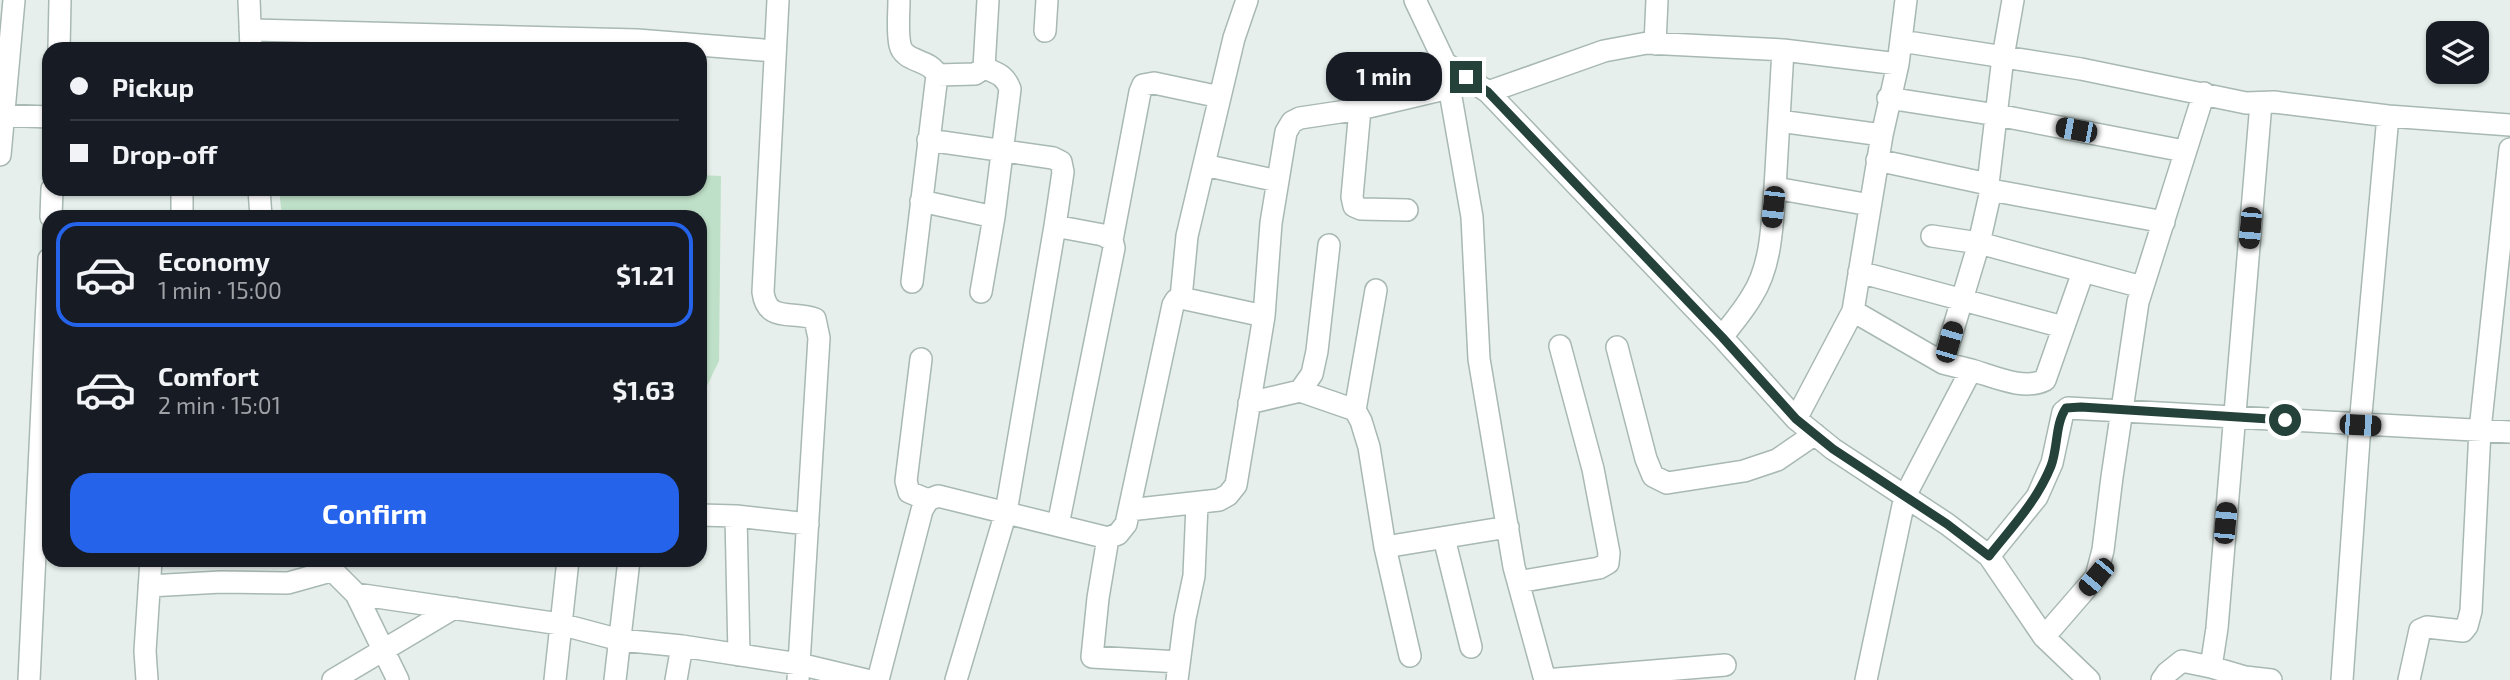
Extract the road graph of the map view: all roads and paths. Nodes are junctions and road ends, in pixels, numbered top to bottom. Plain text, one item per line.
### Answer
1 (14, 0) edge
2 (60, 0) edge
3 (249, 0) edge
4 (778, 0) edge
5 (899, 0) edge
6 (988, 0) edge
7 (1047, 0) edge
8 (1247, 0) edge
9 (1415, 0) edge
10 (1657, 0) edge
11 (1906, 0) edge
12 (2013, 0) edge
13 (1045, 31) dead end
14 (251, 40) edge
15 (1900, 41) junction
16 (59, 42) edge
17 (662, 42) edge
18 (1655, 44) junction
19 (707, 46) edge
20 (1783, 50) junction
21 (775, 51) junction
22 (2003, 57) junction
23 (1445, 62) junction
24 (1898, 64) junction
25 (984, 68) junction
26 (937, 75) junction
27 (1449, 88) junction
28 (1488, 92) junction
29 (2204, 93) junction
30 (1220, 97) junction
31 (1888, 98) junction
32 (2261, 103) junction
33 (1360, 109) junction
34 (2, 115) edge
35 (1997, 115) junction
36 (2388, 116) junction
37 (42, 117) edge
38 (1779, 121) junction
39 (2510, 125) edge
40 (1882, 135) junction
41 (928, 140) junction
42 (2510, 149) edge
43 (1003, 150) junction
44 (2184, 151) junction
45 (0, 155) edge
46 (1877, 160) junction
47 (1204, 165) junction
48 (1278, 181) junction
49 (1990, 187) junction
50 (1775, 188) junction
51 (921, 201) junction
52 (1870, 205) junction
53 (1407, 210) dead end
54 (994, 217) junction
55 (2164, 222) junction
56 (1055, 226) junction
57 (1932, 236) dead end
58 (1112, 240) junction
59 (1979, 243) junction
60 (1329, 245) dead end
61 (1859, 272) junction
62 (2083, 272) junction
63 (912, 282) dead end
64 (2142, 287) junction
65 (1376, 290) dead end
66 (981, 292) dead end
67 (1181, 298) junction
68 (1961, 300) junction
69 (1853, 311) junction
70 (1264, 316) junction
71 (2063, 327) junction
72 (1722, 337) junction
73 (1560, 346) dead end
74 (1618, 347) dead end
75 (921, 359) dead end
76 (1943, 363) junction
77 (1971, 370) junction
78 (1300, 391) junction
79 (1250, 403) junction
80 (42, 406) edge
81 (1354, 410) junction
82 (2122, 411) junction
83 (2234, 417) junction
84 (1796, 419) junction
85 (2360, 425) junction
86 (2480, 430) junction
87 (2510, 432) edge
88 (1815, 434) junction
89 (1905, 496) junction
90 (928, 500) junction
91 (1196, 504) junction
92 (1129, 510) junction
93 (1006, 512) junction
94 (707, 515) edge
95 (736, 516) junction
96 (808, 524) junction
97 (1059, 525) junction
98 (1508, 527) junction
99 (1108, 538) junction
100 (1444, 538) junction
101 (1385, 547) junction
102 (1989, 556) junction
103 (150, 567) edge
104 (324, 567) edge
105 (327, 567) edge
106 (567, 567) edge
107 (628, 567) edge
108 (1518, 582) junction
109 (149, 586) junction
110 (356, 594) junction
111 (454, 608) junction
112 (559, 624) junction
113 (2044, 637) junction
114 (621, 640) junction
115 (682, 646) junction
116 (1471, 647) dead end
117 (383, 650) junction
118 (738, 654) junction
119 (1410, 656) dead end
120 (1725, 665) dead end
121 (2211, 667) junction
122 (1178, 671) edge
123 (799, 672) edge
124 (29, 680) edge
125 (147, 680) edge
126 (333, 680) edge
127 (398, 680) edge
128 (555, 680) edge
129 (615, 680) edge
130 (677, 680) edge
131 (866, 680) edge
132 (878, 680) edge
133 (956, 680) edge
134 (1545, 680) edge
135 (1866, 680) edge
136 (2089, 680) edge
137 (2162, 680) edge
138 (2271, 680) edge
139 (2342, 680) edge
140 (2409, 680) edge

1 - 34 street
2 - 16 street
3 - 14 street
4 - 21 street
5 - 26 street
6 - 25 street
7 - 13 street
8 - 30 street
9 - 23 street
10 - 18 street
11 - 15 street
12 - 22 street
14 - 17 street
15 - 22 street
15 - 24 street
18 - 20 street
18 - 28 street
19 - 21 street
20 - 24 street
20 - 38 street
21 - 96 street
22 - 29 street
22 - 35 street
23 - 27 street
23 - 28 street
24 - 31 street
25 - 26 street
25 - 43 street
26 - 41 street
27 - 33 street
27 - 98 street
28 - 72 street
29 - 32 street
29 - 44 street
30 - 47 street
30 - 58 street
31 - 35 street
31 - 40 street
32 - 36 street
32 - 83 street
33 - 48 street
33 - 53 street
34 - 37 street
34 - 45 street
35 - 44 street
35 - 49 street
36 - 39 street
36 - 85 street
38 - 40 street
38 - 50 street
40 - 46 street
41 - 43 street
41 - 51 street
42 - 86 street
43 - 54 street
43 - 56 street
44 - 55 street
46 - 49 street
46 - 52 street
47 - 48 street
47 - 67 street
48 - 70 street
49 - 55 street
49 - 59 street
50 - 52 street
50 - 72 street
51 - 54 street
51 - 63 street
52 - 61 street
54 - 66 street
55 - 64 street
56 - 58 street
56 - 93 street
57 - 59 street
58 - 97 street
59 - 62 street
59 - 68 street
60 - 78 street
61 - 68 street
61 - 69 street
62 - 64 street
62 - 71 street
64 - 82 street
65 - 81 street
67 - 70 street
67 - 92 street
68 - 71 street
68 - 76 street
69 - 76 street
69 - 84 street
70 - 79 street
71 - 77 street
72 - 84 street
73 - 108 street
74 - 88 street
75 - 90 street
76 - 77 street
77 - 89 street
78 - 79 street
78 - 81 street
79 - 91 street
80 - 124 street
81 - 101 street
82 - 83 street
82 - 102 street
82 - 113 street
83 - 85 street
83 - 121 street
84 - 88 street
85 - 86 street
85 - 139 street
86 - 87 street
86 - 140 street
88 - 89 street
89 - 102 street
89 - 135 street
90 - 93 street
90 - 132 street
91 - 92 street
91 - 122 street
92 - 99 street
93 - 97 street
93 - 133 street
94 - 95 street
95 - 96 street
95 - 118 street
96 - 123 street
97 - 99 street
98 - 100 street
98 - 108 street
99 - 122 street
100 - 101 street
100 - 116 street
101 - 119 street
102 - 113 street
103 - 109 street
104 - 109 street
105 - 110 street
106 - 112 street
107 - 114 street
108 - 134 street
109 - 125 street
110 - 111 street
110 - 117 street
111 - 112 street
111 - 117 street
112 - 114 street
112 - 128 street
113 - 136 street
114 - 115 street
114 - 129 street
115 - 118 street
115 - 130 street
117 - 126 street
117 - 127 street
118 - 123 street
120 - 134 street
121 - 137 street
121 - 138 street
123 - 131 street

